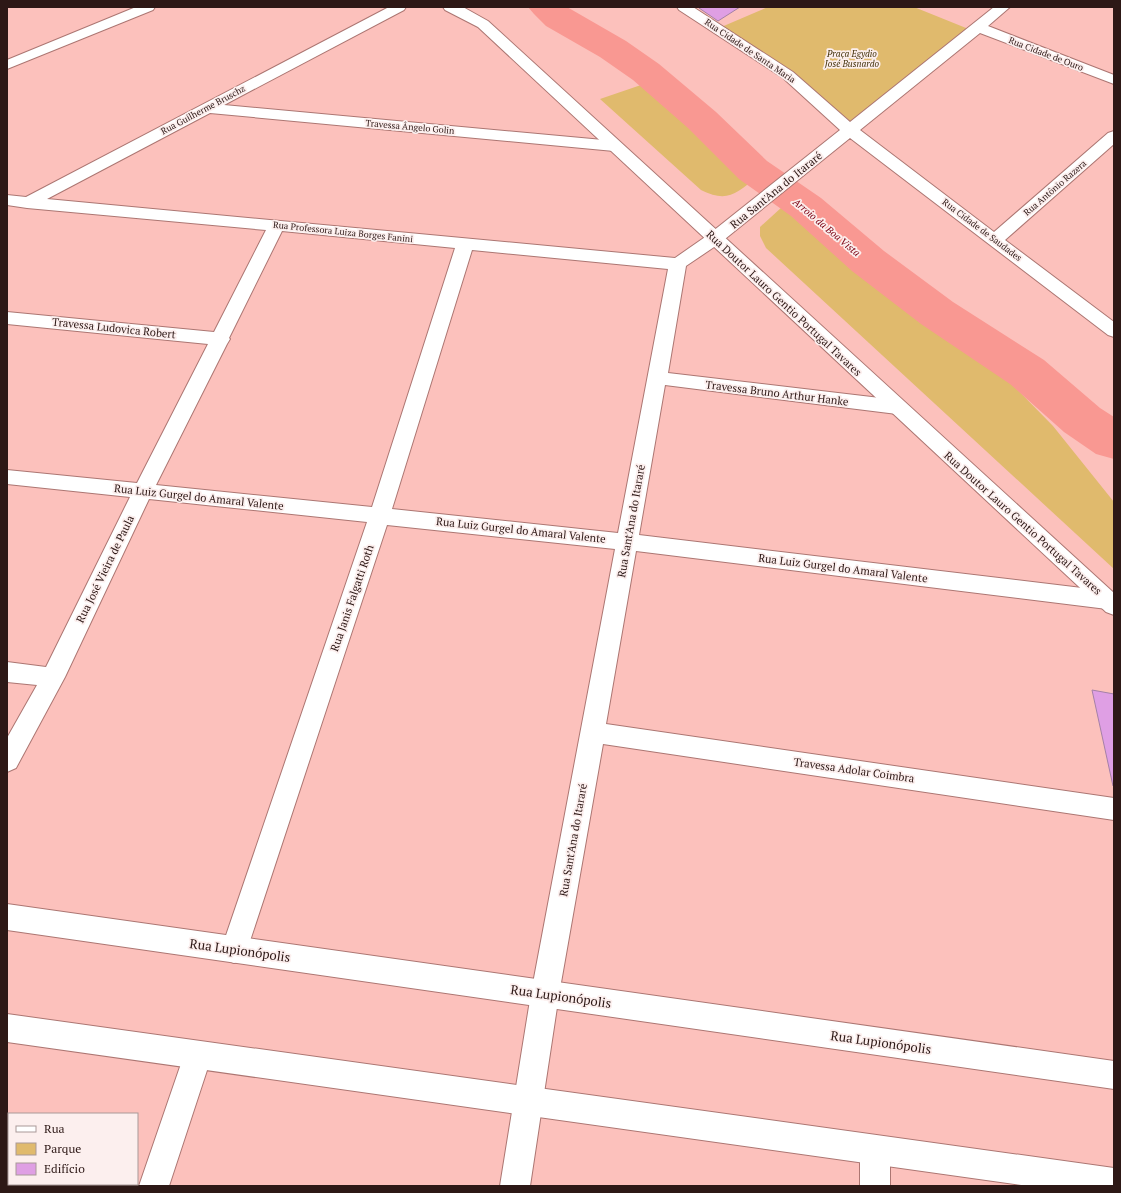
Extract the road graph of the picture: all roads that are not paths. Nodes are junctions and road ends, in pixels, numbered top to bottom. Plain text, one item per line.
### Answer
1 (148, 7) edge
2 (399, 7) edge
3 (450, 7) edge
4 (684, 7) edge
5 (1003, 7) edge
6 (978, 27) junction
7 (7, 65) edge
8 (1114, 80) edge
9 (207, 108) junction
10 (850, 130) junction
11 (1114, 136) edge
12 (614, 146) junction
13 (7, 200) edge
14 (28, 202) junction
15 (7, 215) edge
16 (277, 225) junction
17 (714, 239) junction
18 (995, 240) junction
19 (465, 244) junction
20 (678, 264) junction
21 (7, 318) edge
22 (1114, 331) edge
23 (221, 339) junction
24 (657, 378) junction
25 (897, 408) junction
26 (7, 476) edge
27 (142, 492) junction
28 (380, 515) junction
29 (628, 542) junction
30 (1110, 603) edge
31 (7, 672) edge
32 (52, 678) junction
33 (593, 732) junction
34 (7, 761) edge
35 (1114, 809) edge
36 (7, 917) edge
37 (234, 950) junction
38 (545, 994) junction
39 (7, 1028) edge
40 (198, 1055) junction
41 (1114, 1075) edge
42 (529, 1101) junction
43 (874, 1150) junction
44 (1114, 1183) edge
45 (154, 1186) edge
46 (515, 1186) edge
47 (875, 1186) edge

1 - 7 street
2 - 9 street, Rua Guilherme Bruschz
3 - 12 street, Rua Doutor Lauro Gentio Portugal Tavares
4 - 10 street, Rua Cidade de Santa Maria
5 - 6 street, Rua Sant'Ana do Itararé
6 - 8 street, Rua Cidade de Ouro
6 - 10 street, Rua Sant'Ana do Itararé
9 - 12 street, Travessa Ângelo Golin
9 - 14 street, Rua Guilherme Bruschz
10 - 17 street, Rua Sant'Ana do Itararé
10 - 18 street, Rua Cidade de Saudades
11 - 18 street, Rua Antônio Razera
12 - 17 street, Rua Doutor Lauro Gentio Portugal Tavares
13 - 14 street, Rua Professora Luiza Borges Fanini
14 - 15 street, Rua Guilherme Bruschz
14 - 16 street, Rua Professora Luiza Borges Fanini
16 - 19 street, Rua Professora Luiza Borges Fanini
16 - 23 street, Rua José Vieira de Paula
17 - 20 street, Rua Sant'Ana do Itararé
17 - 25 street, Rua Doutor Lauro Gentio Portugal Tavares
18 - 22 street, Rua Cidade de Saudades
19 - 20 street, Rua Professora Luiza Borges Fanini
19 - 28 street, Rua Janis Falgatti Roth
20 - 24 street, Rua Sant'Ana do Itararé
21 - 23 street, Travessa Ludovica Robert
23 - 27 street, Rua José Vieira de Paula
24 - 25 street, Travessa Bruno Arthur Hanke
24 - 29 street, Rua Sant'Ana do Itararé
25 - 30 street, Rua Doutor Lauro Gentio Portugal Tavares
26 - 27 street, Rua Luiz Gurgel do Amaral Valente
27 - 28 street, Rua Luiz Gurgel do Amaral Valente
27 - 32 street, Rua José Vieira de Paula
28 - 29 street, Rua Luiz Gurgel do Amaral Valente
28 - 37 street, Rua Janis Falgatti Roth
29 - 30 street, Rua Luiz Gurgel do Amaral Valente
29 - 33 street, Rua Sant'Ana do Itararé
31 - 32 street
32 - 34 street, Rua José Vieira de Paula
33 - 35 street, Travessa Adolar Coimbra
33 - 38 street, Rua Sant'Ana do Itararé
36 - 37 street, Rua Lupionópolis
37 - 38 street, Rua Lupionópolis
38 - 41 street, Rua Lupionópolis
38 - 42 street, Rua Sant'Ana do Itararé
39 - 40 street
40 - 42 street
40 - 45 street
42 - 43 street
42 - 46 street, Rua Sant'Ana do Itararé
43 - 44 street
43 - 47 street

